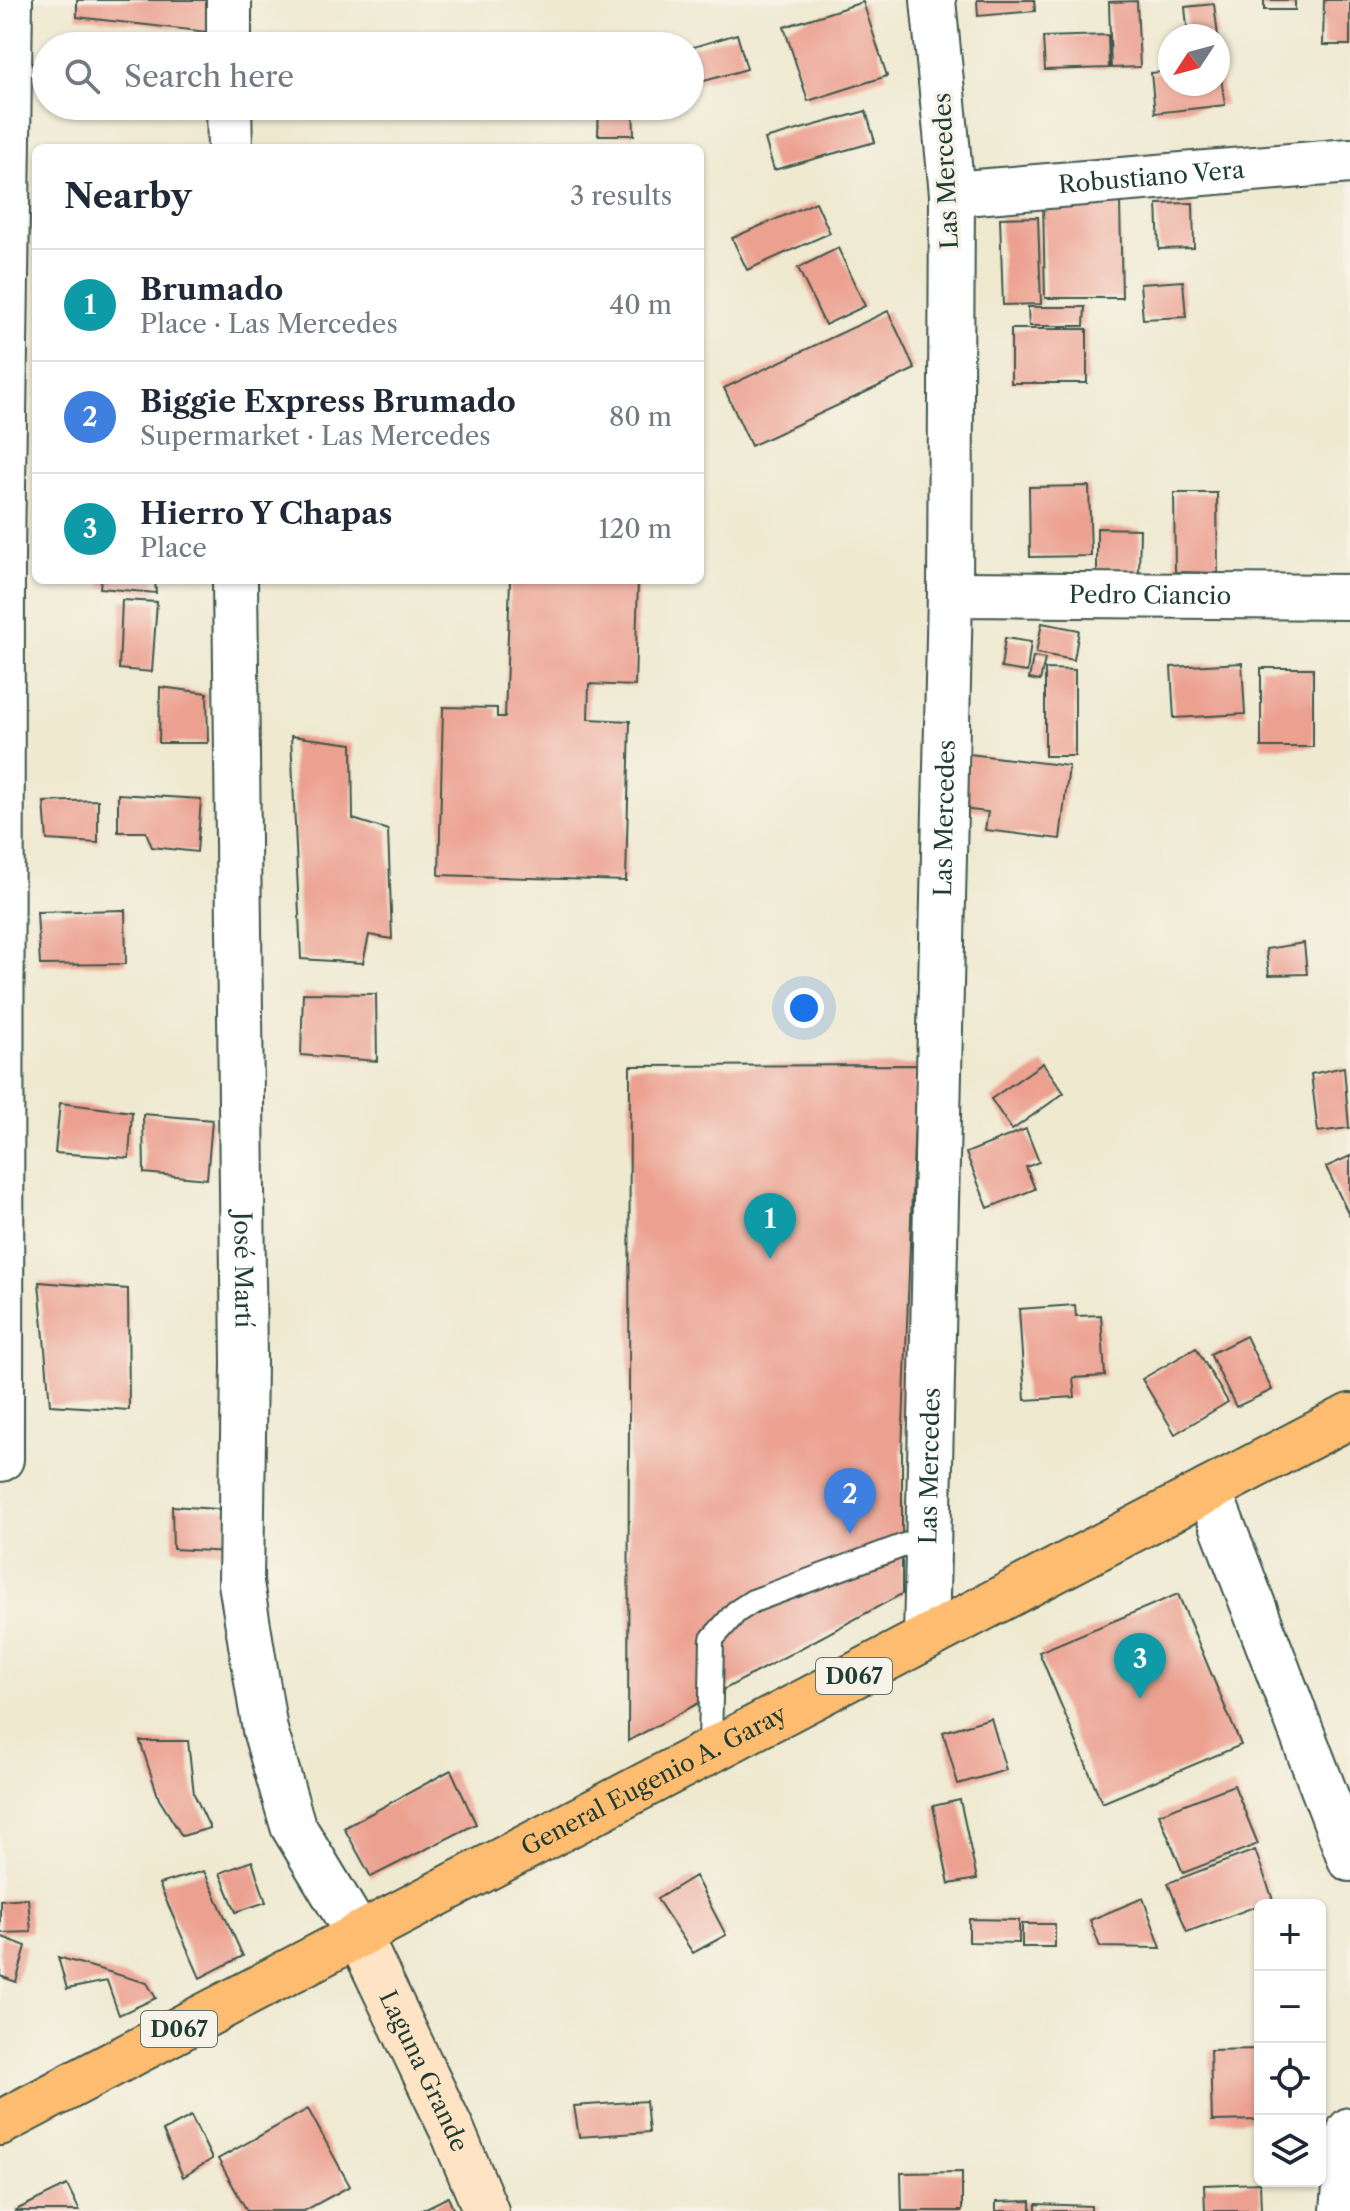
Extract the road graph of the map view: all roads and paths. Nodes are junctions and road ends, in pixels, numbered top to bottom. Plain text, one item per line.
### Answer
1 (10, 0) edge
2 (229, 0) edge
3 (933, 0) edge
4 (229, 32) edge
5 (19, 52) edge
6 (229, 120) edge
7 (230, 144) edge
8 (1350, 161) edge
9 (952, 194) junction
10 (1, 555) edge
11 (235, 584) edge
12 (950, 594) junction
13 (1350, 597) edge
14 (1350, 1416) edge
15 (1, 1459) edge
16 (1209, 1490) junction
17 (929, 1536) junction
18 (926, 1638) junction
19 (710, 1750) junction
20 (1350, 1859) edge
21 (358, 1934) junction
22 (0, 2123) edge
23 (1350, 2130) edge
24 (486, 2211) edge
25 (1343, 2211) edge

1 - 5 street
2 - 4 street
3 - 9 street, Las Mercedes
5 - 10 street
6 - 7 street
8 - 9 street, Robustiano Vera
9 - 12 street, Las Mercedes
10 - 15 street
11 - 21 street, José Martí
12 - 13 street, Pedro Ciancio
12 - 17 street, Las Mercedes
14 - 16 main road, General Eugenio A. Garay / D067
16 - 18 main road, General Eugenio A. Garay / D067
16 - 20 street
17 - 18 street, Las Mercedes
17 - 19 lane
18 - 19 main road, General Eugenio A. Garay / D067
19 - 21 main road, General Eugenio A. Garay / D067
21 - 22 main road, General Eugenio A. Garay / D067
21 - 24 main road, Laguna Grande
23 - 25 street

